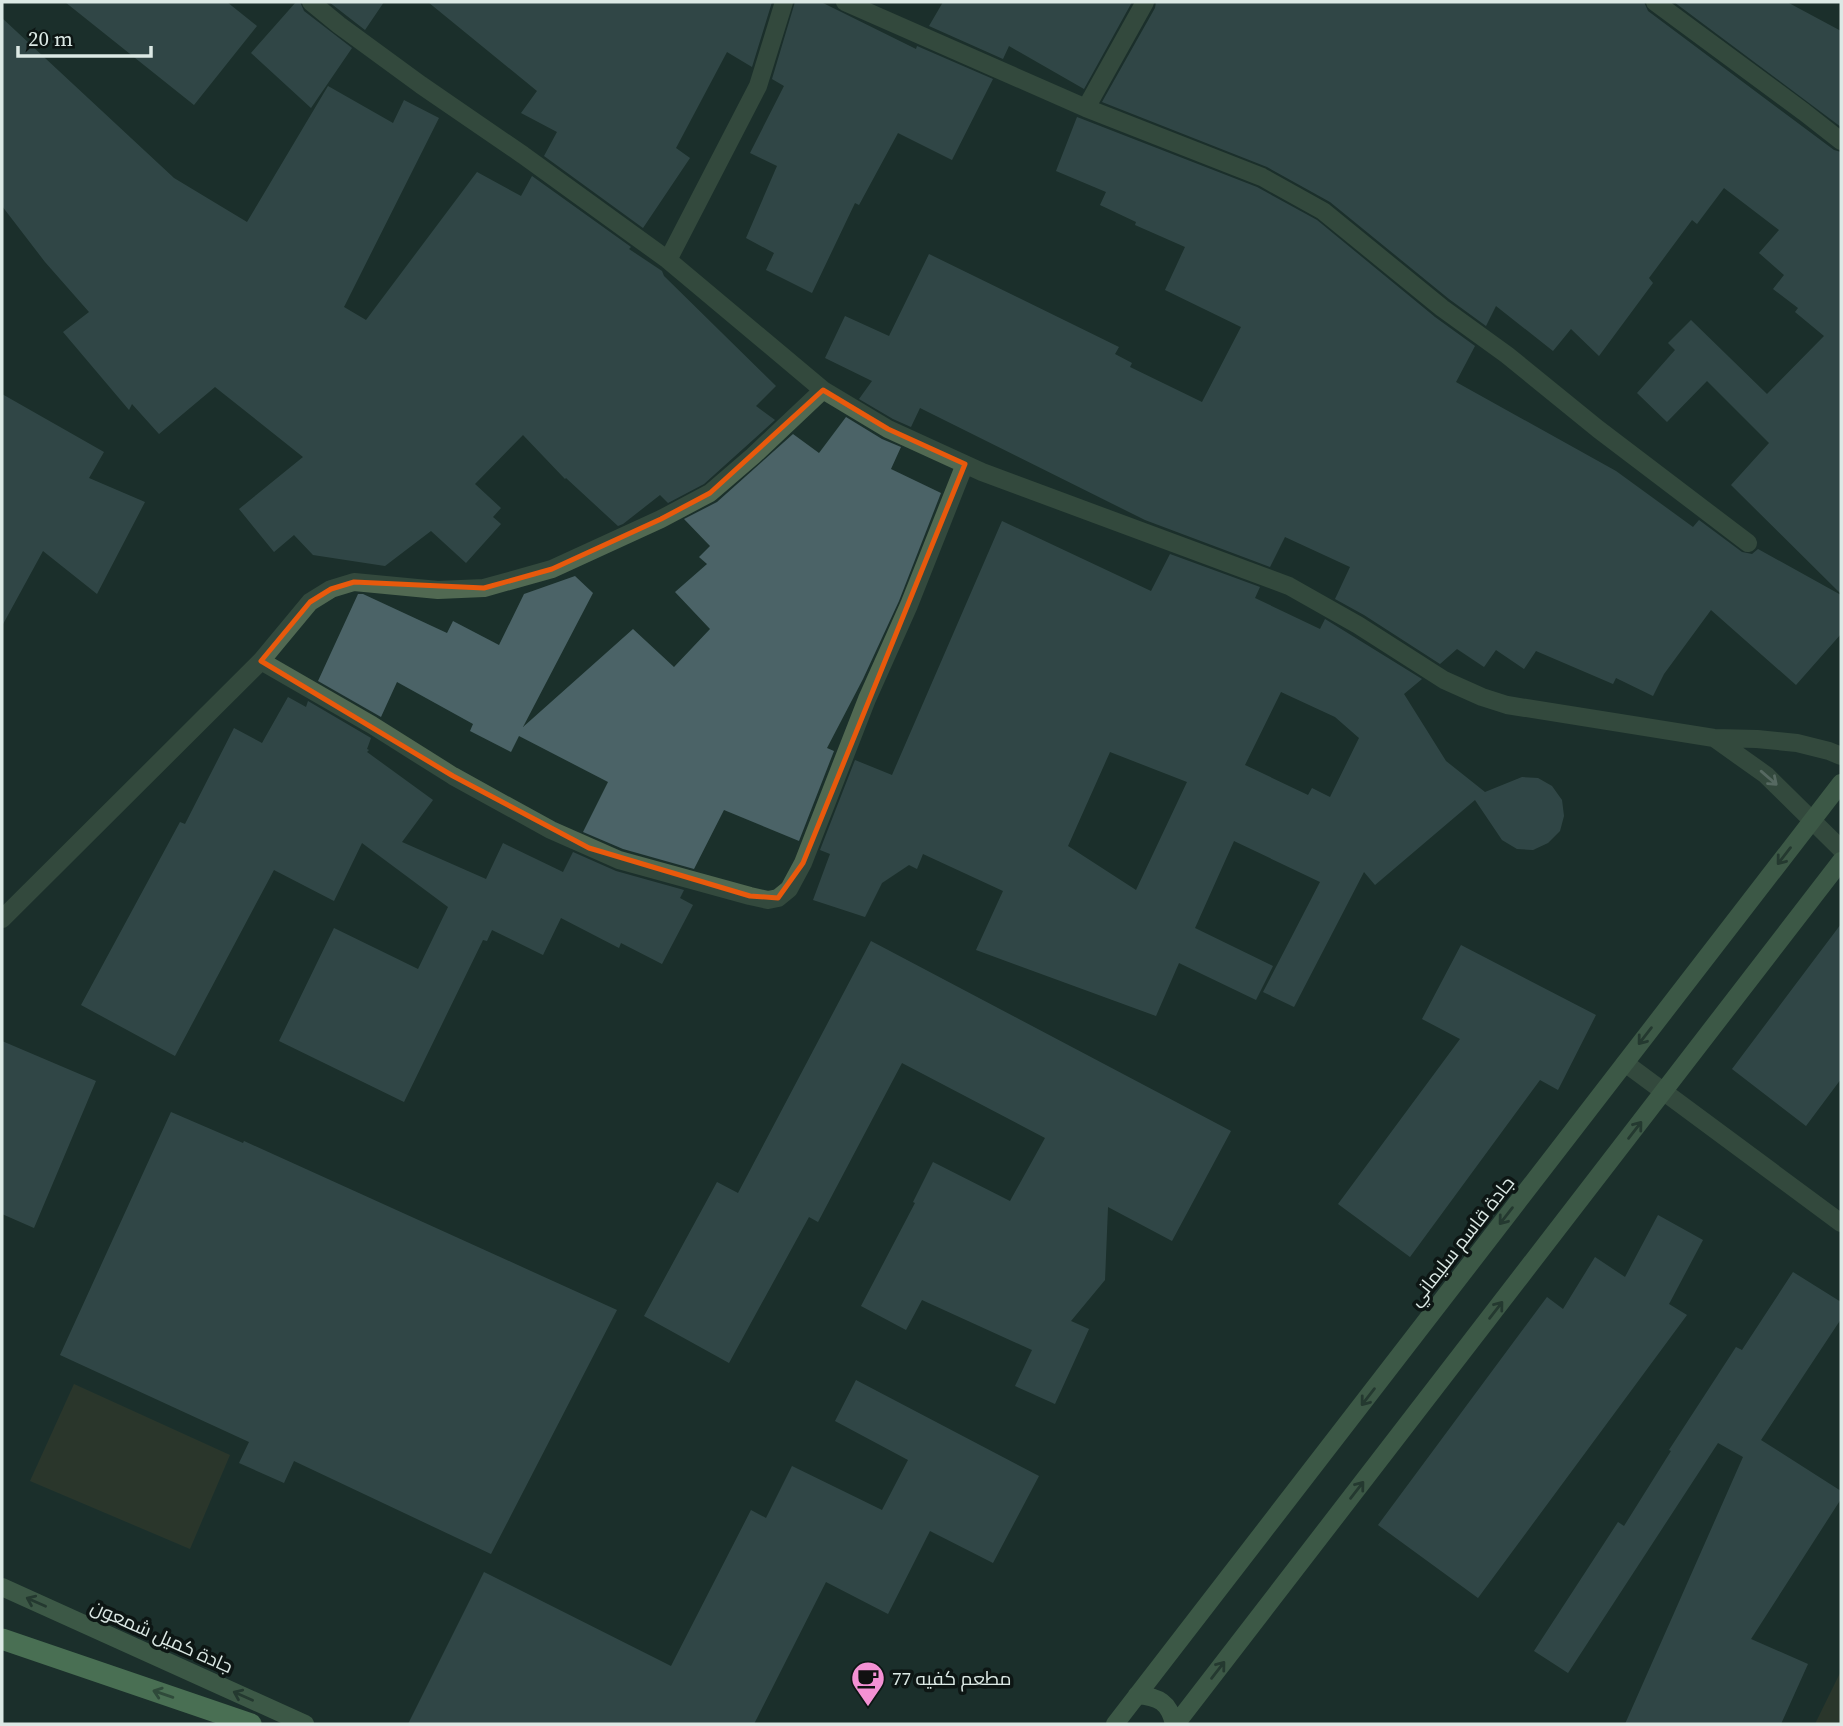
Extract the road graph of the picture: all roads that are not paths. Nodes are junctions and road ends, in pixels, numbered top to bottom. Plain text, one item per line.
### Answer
1 (311, 2) edge
2 (784, 2) edge
3 (845, 2) edge
4 (1145, 2) edge
5 (1655, 2) edge
6 (1087, 108) junction
7 (1841, 141) edge
8 (668, 260) junction
9 (823, 390) junction
10 (965, 464) junction
11 (1748, 543) dead end
12 (261, 662) junction
13 (1714, 738) junction
14 (1841, 756) edge
15 (1841, 783) edge
16 (1812, 821) junction
17 (1841, 849) edge
18 (1841, 862) edge
19 (2, 919) edge
20 (1625, 1063) junction
21 (1664, 1092) junction
22 (1841, 1223) edge
23 (2, 1587) edge
24 (2, 1639) edge
25 (1138, 1695) junction
26 (251, 1724) edge
27 (305, 1724) edge
28 (1115, 1724) edge
29 (1175, 1724) edge

1 - 8 street
2 - 8 street
3 - 6 street
4 - 6 street
5 - 7 street
6 - 11 street
8 - 9 street
9 - 10 street
9 - 12 street
10 - 12 street
10 - 13 street
12 - 19 street
13 - 14 street
13 -> 16 street
15 - 16 street, جادة قاسم سليماني
16 - 17 street
16 -> 20 street, جادة قاسم سليماني
18 - 21 street
20 - 21 street
20 -> 25 street, جادة قاسم سليماني
21 - 22 street
29 -> 21 street
27 -> 23 street, جادة كميل شمعون
26 -> 24 highway
25 - 28 street, جادة قاسم سليماني
25 - 29 street

